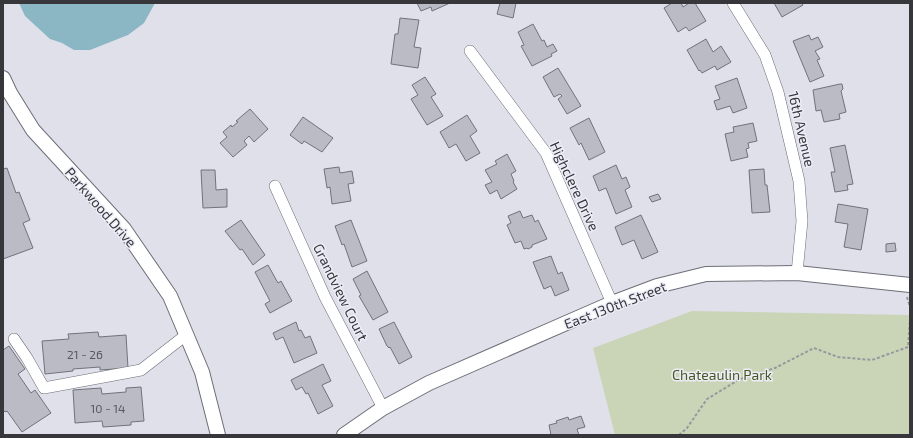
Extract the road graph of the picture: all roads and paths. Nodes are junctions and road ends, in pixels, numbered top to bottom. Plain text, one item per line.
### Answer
1 (733, 3) edge
2 (470, 51) dead end
3 (3, 78) edge
4 (276, 186) dead end
5 (797, 273) junction
6 (910, 285) edge
7 (612, 303) junction
8 (910, 319) edge
9 (186, 335) junction
10 (14, 340) dead end
11 (383, 408) junction
12 (218, 435) edge
13 (344, 435) edge
14 (679, 435) edge

1 - 5 street, 16th Avenue
2 - 7 street, Highclere Drive
3 - 9 street, Parkwood Drive
4 - 11 street, Grandview Court
5 - 6 street, East 130th Street
5 - 7 street, East 130th Street
7 - 11 street, East 130th Street
8 - 14 path
9 - 10 street
9 - 12 street, Parkwood Drive
11 - 13 street, East 130th Street

